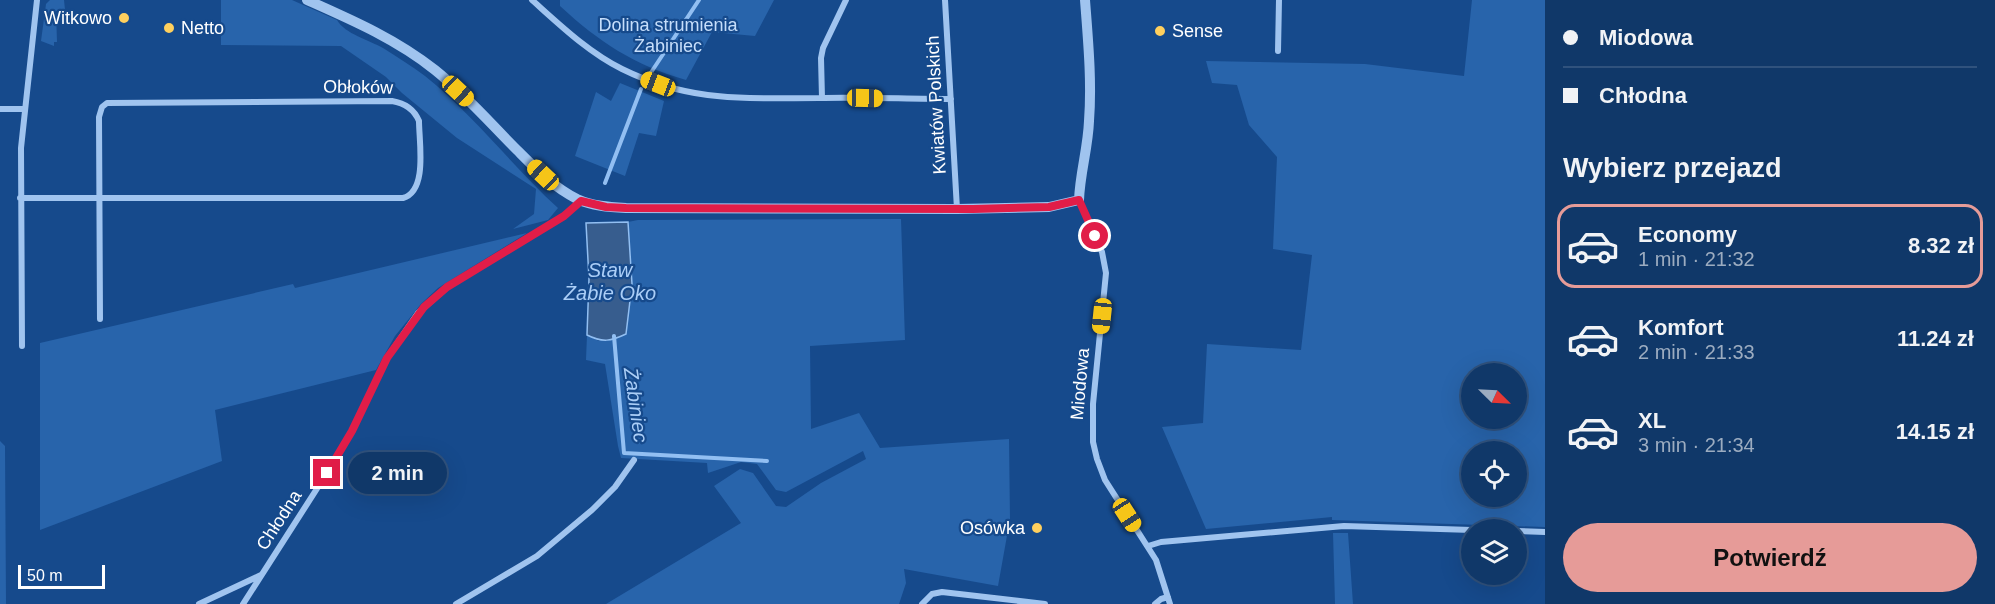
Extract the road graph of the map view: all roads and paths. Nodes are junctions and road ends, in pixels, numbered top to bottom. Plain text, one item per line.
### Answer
1 (37, 0) edge
2 (308, 0) edge
3 (846, 0) edge
4 (945, 0) edge
5 (1085, 0) edge
6 (1279, 0) edge
7 (534, 1) edge
8 (1278, 51) dead end
9 (822, 98) junction
10 (951, 99) junction
11 (0, 109) edge
12 (24, 109) junction
13 (20, 198) junction
14 (100, 199) junction
15 (1079, 200) junction
16 (581, 201) junction
17 (957, 209) junction
18 (100, 320) dead end
19 (22, 346) dead end
20 (634, 460) dead end
21 (1461, 530) edge
22 (1527, 531) edge
23 (1545, 532) edge
24 (1148, 546) junction
25 (261, 575) junction
26 (1169, 601) edge
27 (199, 604) edge
28 (243, 604) edge
29 (456, 604) edge
30 (922, 604) edge
31 (1045, 604) edge
32 (1155, 604) edge

1 - 12 street
2 - 16 street
3 - 9 street
4 - 10 street, Kwiatów Polskich
5 - 15 street, Miodowa
6 - 8 street
7 - 9 street
9 - 10 street
10 - 17 street, Kwiatów Polskich
11 - 12 street
12 - 13 street
13 - 14 street, Obłoków
13 - 19 street
14 - 14 street, Obłoków
14 - 18 street, Obłoków
15 - 17 street
15 - 24 street, Miodowa
16 - 17 street
16 - 25 street, Chłodna
20 - 29 street
21 - 24 street
22 - 23 street
24 - 26 street, Miodowa
25 - 27 street
25 - 28 street, Chłodna
26 - 32 street
30 - 31 street

